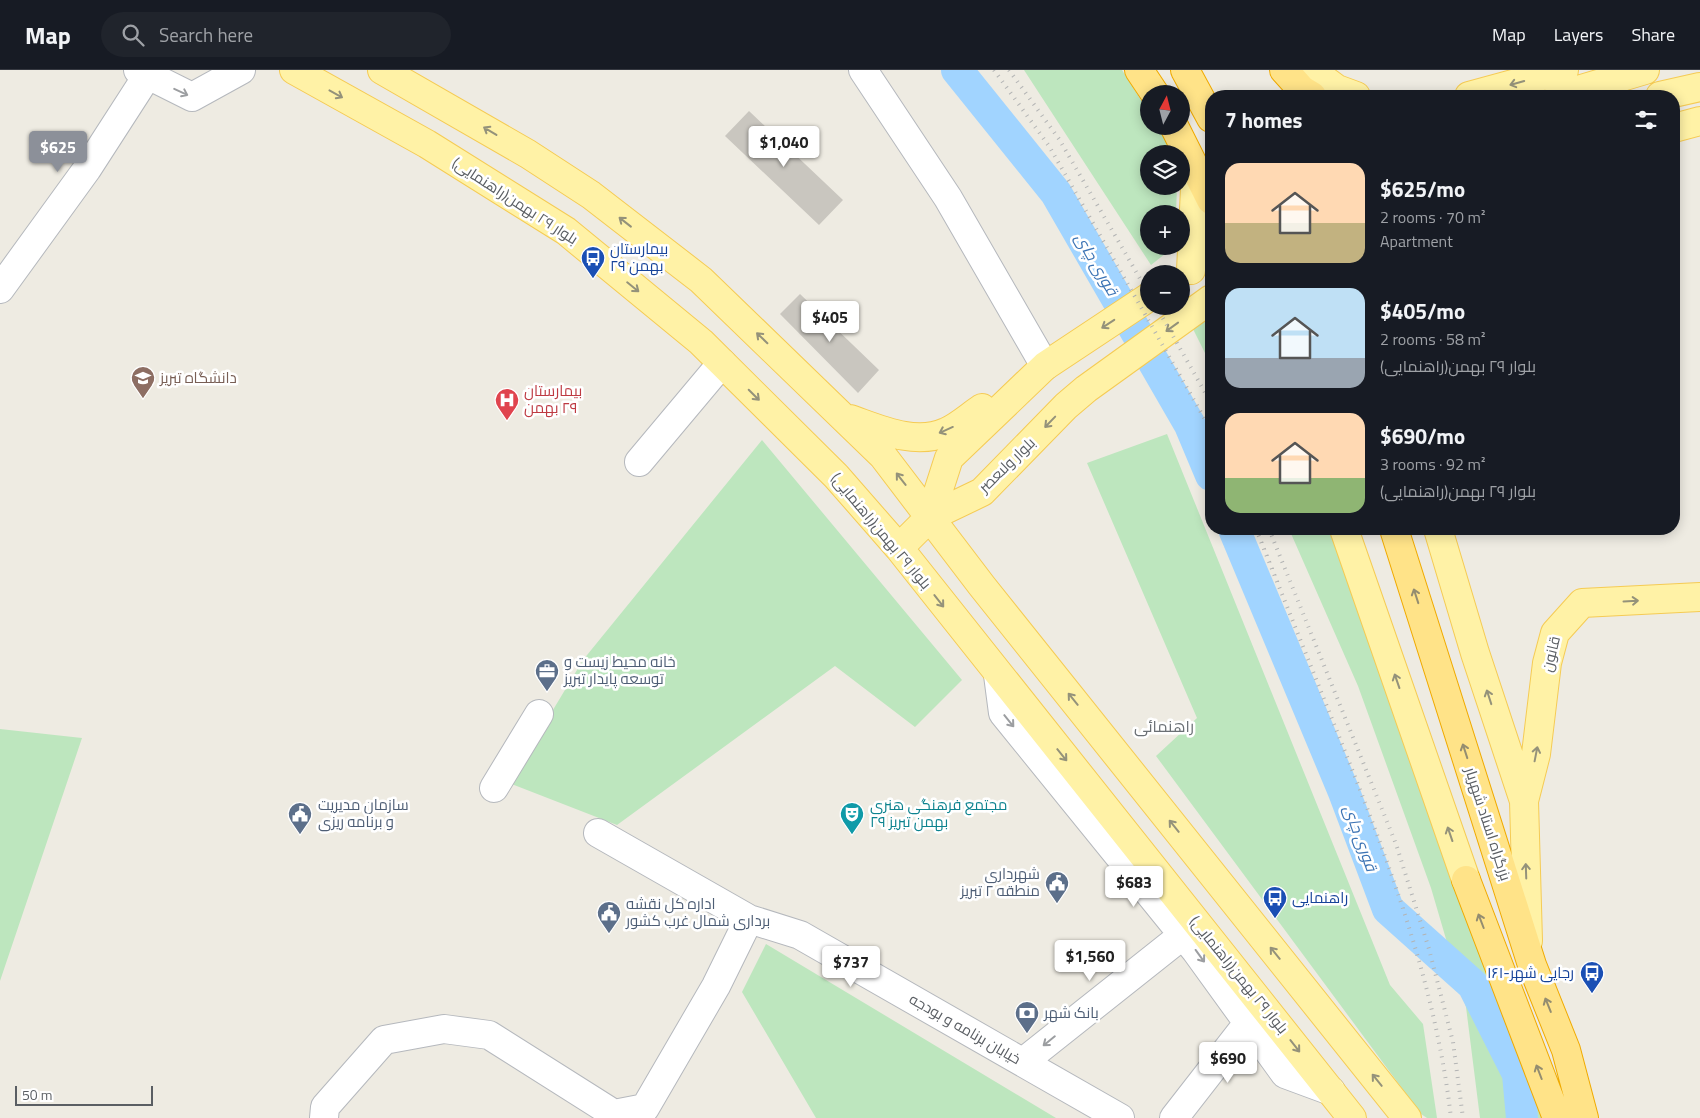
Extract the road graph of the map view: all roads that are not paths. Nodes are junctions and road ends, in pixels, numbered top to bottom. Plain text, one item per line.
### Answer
1 (242, 70) edge
2 (294, 70) edge
3 (382, 70) edge
4 (863, 70) edge
5 (1139, 70) edge
6 (1185, 70) edge
7 (1273, 70) edge
8 (1284, 70) edge
9 (1310, 70) edge
10 (1564, 70) edge
11 (1644, 70) edge
12 (142, 73) edge
13 (1149, 85) edge
14 (1700, 87) edge
15 (1278, 90) edge
16 (1302, 90) edge
17 (1340, 90) edge
18 (1491, 90) edge
19 (1578, 90) edge
20 (1680, 92) edge
21 (448, 106) junction
22 (1205, 107) edge
23 (1700, 121) edge
24 (1680, 126) edge
25 (1179, 135) edge
26 (426, 144) junction
27 (1196, 169) junction
28 (1205, 188) edge
29 (1194, 268) edge
30 (0, 289) edge
31 (1140, 303) edge
32 (1205, 303) edge
33 (722, 363) junction
34 (1045, 366) junction
35 (843, 416) junction
36 (639, 462) dead end
37 (930, 517) junction
38 (1346, 535) edge
39 (1396, 535) edge
40 (1440, 535) edge
41 (898, 548) junction
42 (1700, 597) edge
43 (998, 675) junction
44 (538, 714) dead end
45 (494, 788) dead end
46 (1524, 801) junction
47 (598, 833) dead end
48 (1466, 880) joint
49 (749, 919) junction
50 (1183, 935) junction
51 (1529, 955) junction
52 (1248, 1023) junction
53 (1566, 1050) junction
54 (1023, 1062) junction
55 (1331, 1091) junction
56 (324, 1118) edge
57 (1120, 1118) edge
58 (1174, 1118) edge
59 (1335, 1118) edge
60 (1352, 1118) edge
61 (1407, 1118) edge
62 (1557, 1118) edge
63 (1584, 1118) edge
64 (1597, 1118) edge

12 -> 1 street
2 -> 26 main road, بلوار ٢٩ بهمن(راهنمایی)
3 - 21 main road
4 - 34 street
5 - 13 highway
6 - 22 highway
7 - 15 highway
8 - 16 highway
9 - 17 main road
10 -> 18 main road
11 - 19 main road
12 - 30 street
14 - 20 main road
21 - 26 main road
35 -> 21 main road
23 - 24 main road
25 - 27 highway
26 -> 33 main road, بلوار ٢٩ بهمن(راهنمایی)
27 - 28 highway
27 - 29 main road
31 -> 34 main road
32 -> 37 main road, بلوار ولىعصر
33 - 36 street
33 -> 41 main road, بلوار ٢٩ بهمن(راهنمایی)
34 -> 35 main road
34 - 37 main road
37 -> 35 main road
37 - 41 main road
61 -> 37 main road
48 -> 38 main road
51 -> 39 highway, بزرگراه استاد شهریار
46 -> 40 main road
41 -> 43 main road, بلوار ٢٩ بهمن(راهنمایی)
46 -> 42 main road, قانون
43 -> 50 street
43 -> 55 main road, بلوار ٢٩ بهمن(راهنمایی)
44 - 45 street
51 -> 46 main road
47 - 49 street, خیابان برنامه و بودجه
62 -> 48 highway
49 - 54 street, خیابان برنامه و بودجه
49 - 56 street
50 -> 52 street
50 -> 54 street
53 -> 51 highway, بزرگراه استاد شهریار
52 - 55 street
52 - 58 street
53 - 63 highway, بزرگراه استاد شهریار
53 - 64 highway
54 - 57 street, خیابان برنامه و بودجه
55 - 59 main road
55 - 60 main road, بلوار ٢٩ بهمن(راهنمایی)

